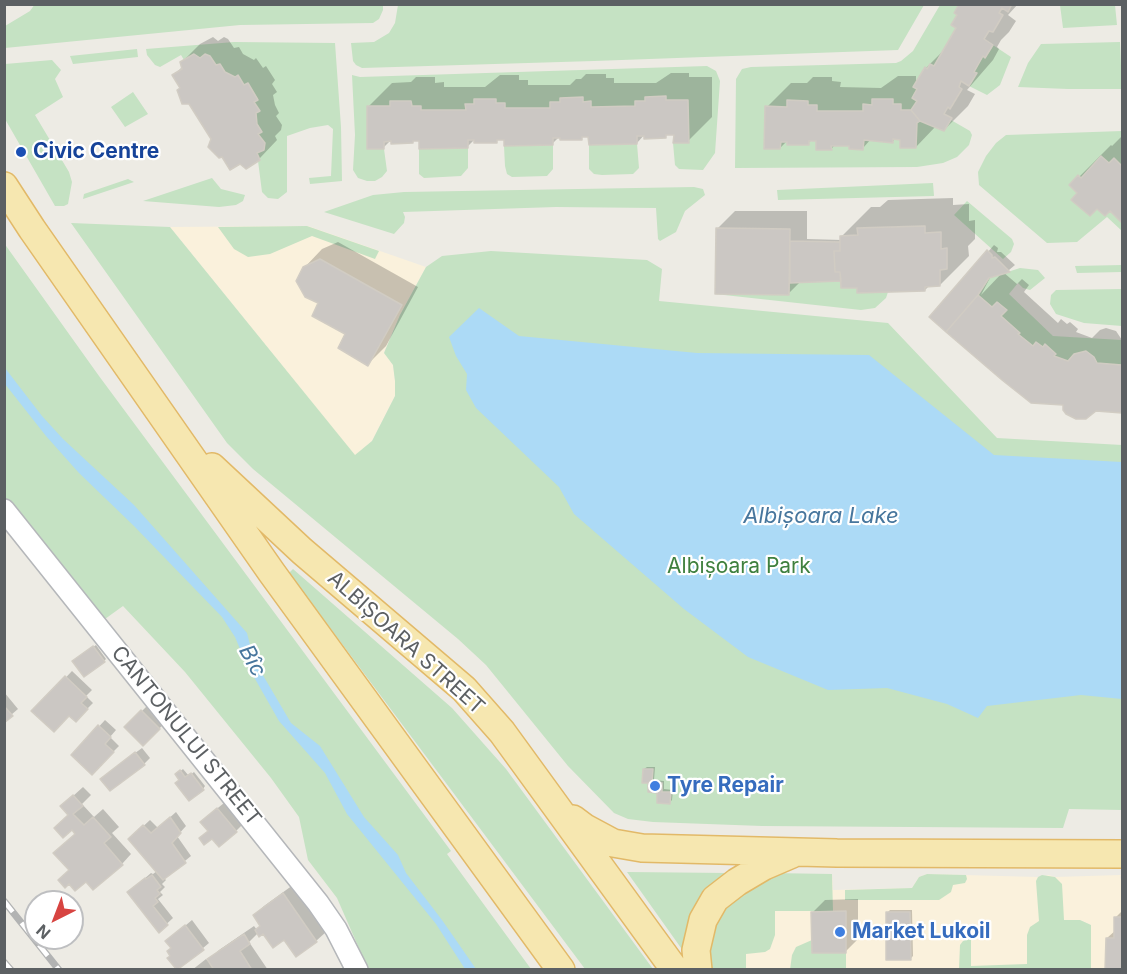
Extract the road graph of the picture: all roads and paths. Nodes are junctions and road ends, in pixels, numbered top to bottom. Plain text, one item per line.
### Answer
1 (4, 186) edge
2 (172, 429) junction
3 (4, 510) edge
4 (311, 558) junction
5 (272, 573) junction
6 (558, 807) junction
7 (797, 852) junction
8 (1122, 854) edge
9 (357, 969) edge
10 (561, 969) edge
11 (675, 969) edge
12 (698, 969) edge

1 - 2 main road, ALBIȘOARA STREET
2 - 4 main road, ALBIȘOARA STREET
2 - 5 main road, ALBIȘOARA STREET
3 - 9 street, CANTONULUI STREET
4 - 5 main road
4 - 6 main road, ALBIȘOARA STREET
5 - 10 main road, ALBIȘOARA STREET
6 - 7 main road
6 - 11 main road, ALBIȘOARA STREET
7 - 8 main road
7 - 12 main road

